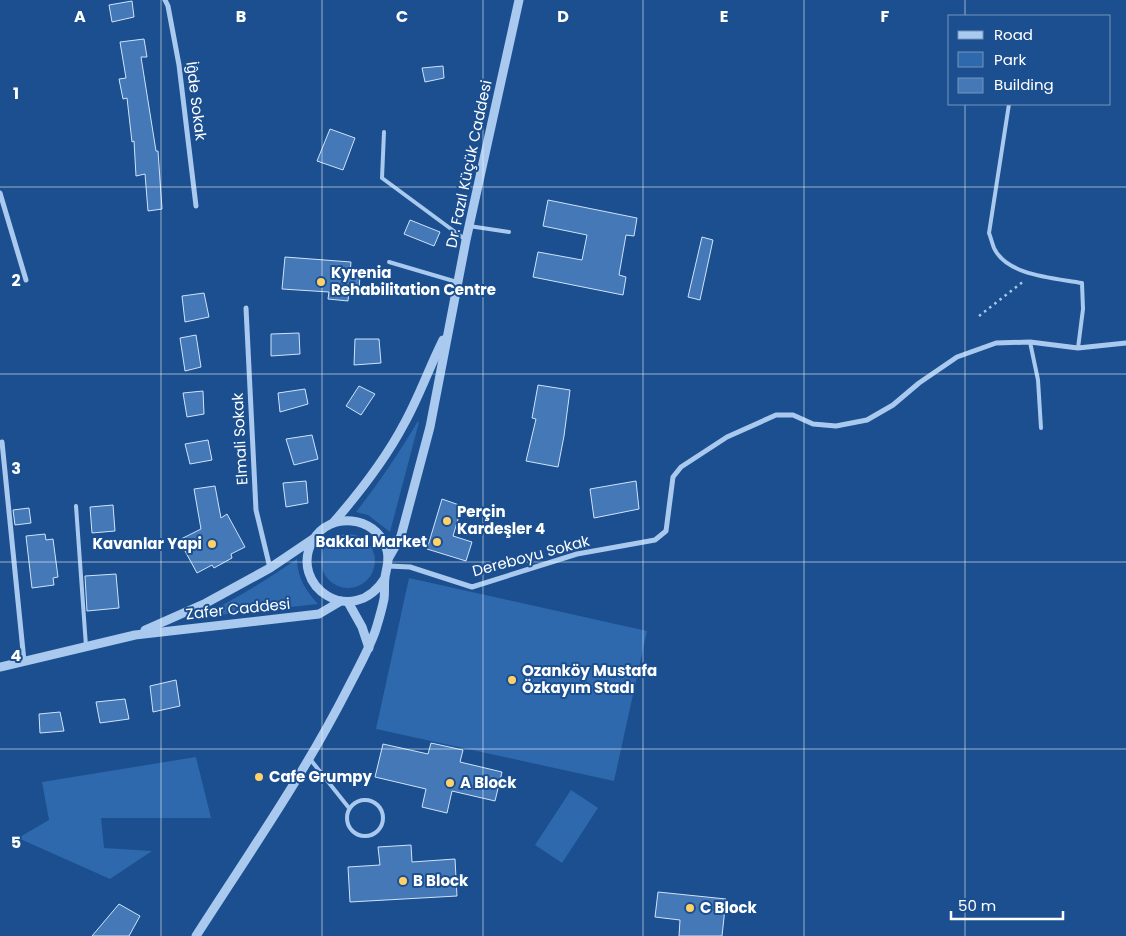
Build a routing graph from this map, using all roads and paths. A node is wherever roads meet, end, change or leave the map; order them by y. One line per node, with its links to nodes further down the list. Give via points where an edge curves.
1 (165, 0): 6 (street, İĝde Sokak, via 179,65)
2 (519, 0): 7 (street, Dr. Fazıl Küçük Caddesi)
3 (1008, 105): 11 (lane, via 989,233 994,249 1002,259 1018,270)
4 (384, 132): 9 (lane, via 382,178)
5 (0, 193): 12 (street)
6 (196, 206)
7 (469, 226): 8 (lane); 9 (street, Dr. Fazıl Küçük Caddesi)
8 (509, 232)
9 (466, 240): 13 (street, Dr. Fazıl Küçük Caddesi)
10 (389, 262): 13 (lane)
11 (1033, 274): 15 (path); 19 (lane, via 1082,283 1083,309)
12 (26, 280)
13 (457, 282): 16 (street, Dr. Fazıl Küçük Caddesi)
14 (246, 308): 26 (street, Elmali Sokak, via 256,510)
15 (979, 316)
16 (446, 334): 23 (street, Dr. Fazıl Küçük Caddesi, via 388,452); 25 (street, Dr. Fazıl Küçük Caddesi, via 430,427 401,536)
17 (1030, 342): 19 (street, Dereboyu Sokak); 20 (lane, via 1038,380); 25 (street, Dereboyu Sokak, via 996,343 957,357 893,405 867,420 836,426 813,424 793,415 776,415 727,438 681,466 673,477 666,531 655,540 577,554 472,587)
18 (1126, 343): 19 (street, Dereboyu Sokak)
19 (1078, 348)
20 (1041, 428)
21 (2, 442): 32 (street)
22 (76, 506): 30 (lane)
23 (333, 523): 24 (street); 25 (street, via 345,520 370,527 386,547)
24 (314, 539): 26 (street, Zafer Caddesi); 28 (street, via 308,551 307,565 311,578 328,597)
25 (388, 562): 27 (street)
26 (270, 568): 29 (street, Zafer Caddesi, via 206,603)
27 (385, 578): 28 (street, via 370,595); 31 (street, via 384,600)
28 (344, 602): 29 (street, Zafer Caddesi, via 319,614); 31 (street, via 362,627)
29 (135, 634): 30 (street, Zafer Caddesi)
30 (87, 647): 32 (street, Zafer Caddesi)
31 (369, 648): 34 (street)
32 (24, 661): 33 (street, Zafer Caddesi)
33 (0, 666)
34 (309, 758): 35 (lane); 36 (street)
35 (349, 808): 35 (lane, via 357,801 368,800 377,804 382,813 382,823 377,832 357,835 349,828)
36 (196, 936)

